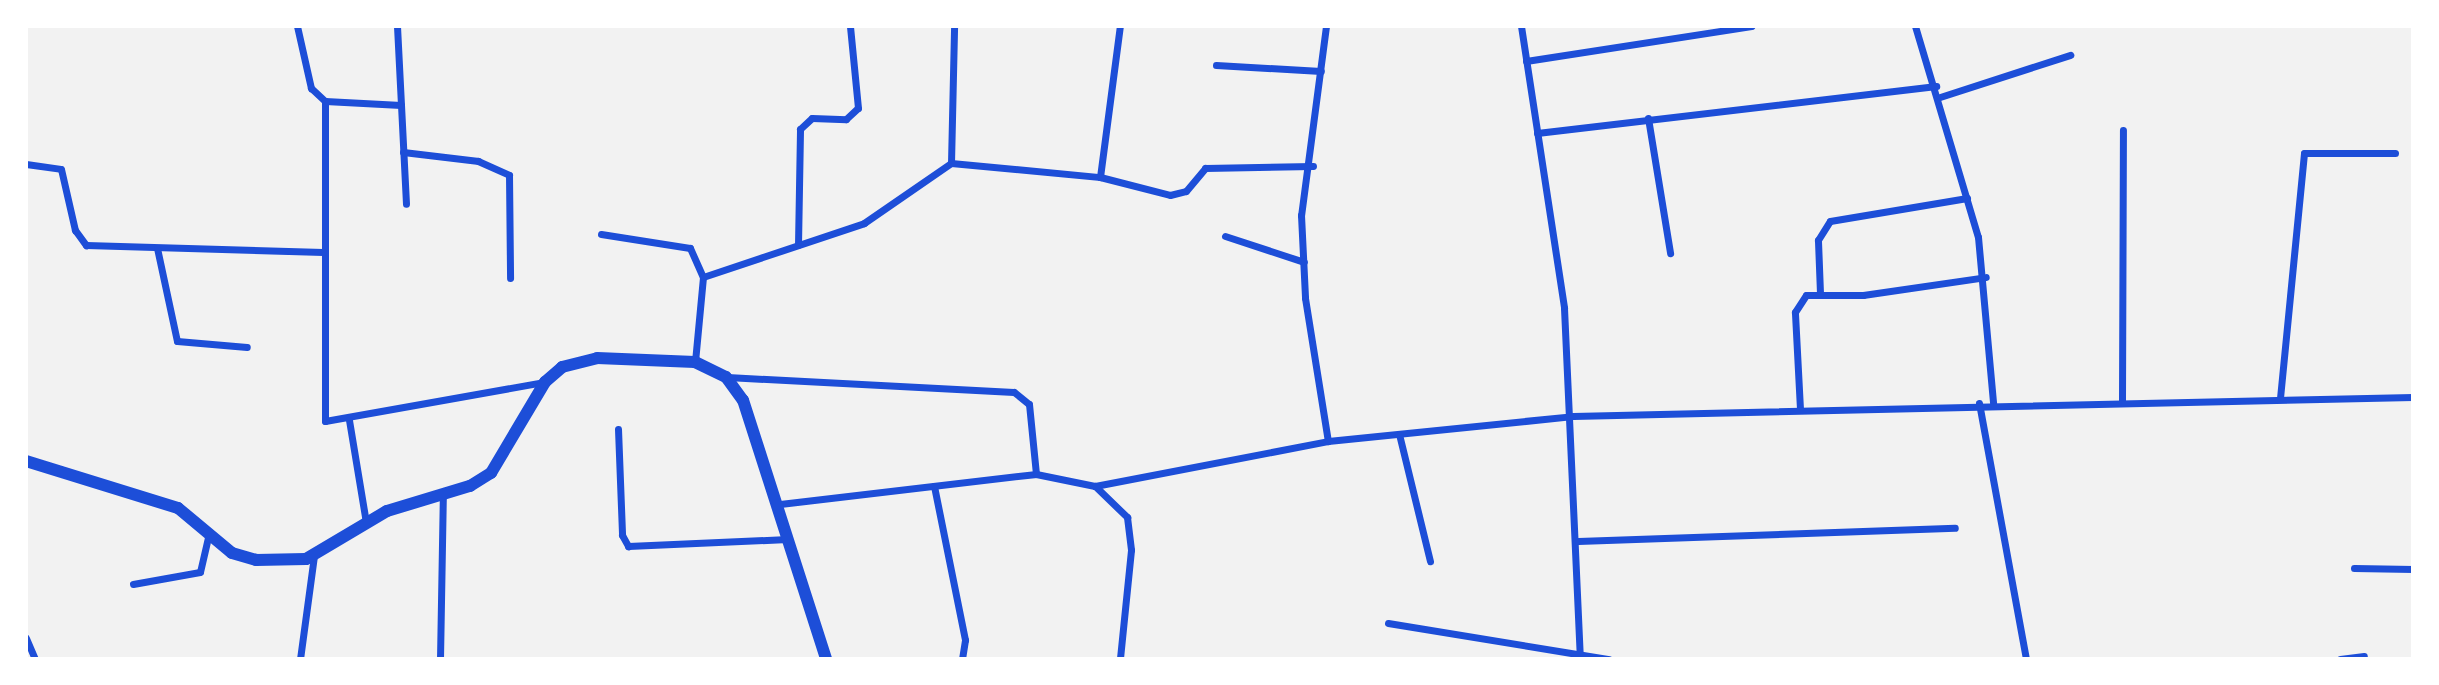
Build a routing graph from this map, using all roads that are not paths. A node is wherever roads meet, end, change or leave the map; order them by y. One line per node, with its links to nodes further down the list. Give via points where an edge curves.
1 (297, 26): 17 (street, via 311,88)
2 (397, 26): 18 (street)
3 (850, 26): 32 (street, via 858,108 846,119 812,118 800,130)
4 (954, 26): 24 (street)
5 (1120, 26): 27 (street)
6 (1326, 26): 14 (street)
7 (1521, 26): 12 (street)
8 (1751, 26): 10 (street)
9 (1915, 26): 15 (street)
10 (1733, 28): 12 (street)
11 (2070, 55): 16 (street)
12 (1526, 61): 21 (street)
13 (1216, 65): 14 (street)
14 (1321, 71): 26 (street)
15 (1936, 86): 16 (street); 19 (street)
16 (1940, 97): 28 (street)
17 (325, 101): 18 (street); 34 (street)
18 (401, 104): 22 (street)
19 (1648, 118): 21 (street); 35 (street)
20 (2123, 130): 47 (street)
21 (1537, 133): 51 (street)
22 (403, 152): 29 (street); 39 (street, via 478,161 509,175)
23 (2395, 153): 46 (street, via 2304,153)
24 (951, 163): 27 (street); 32 (street, via 864,223)
25 (26, 164): 33 (street, via 61,169 75,230 86,245)
26 (1313, 166): 27 (street, via 1205,168 1179,195); 36 (street, via 1301,215)
27 (1100, 177)
28 (1967, 198): 38 (street); 40 (street, via 1830,221 1818,240)
29 (406, 204)
30 (601, 234): 37 (street, via 618,241 679,243 690,248)
31 (1225, 236): 36 (street)
32 (798, 245): 37 (street)
33 (157, 248): 34 (street); 41 (street, via 177,341)
34 (323, 252): 52 (street, via 322,417 330,423)
35 (1670, 253)
36 (1304, 262): 55 (street)
37 (703, 277): 42 (street)
38 (1986, 277): 40 (street, via 1863,295); 49 (street)
39 (510, 278)
40 (1820, 293): 50 (street, via 1806,295 1795,312)
41 (247, 347)
42 (695, 362): 43 (street); 44 (street, via 597,358 562,367)
43 (726, 377): 57 (street, via 1014,392 1029,404); 61 (street, via 754,426)
44 (545, 382): 52 (street); 60 (street, via 491,473)
45 (2413, 397): 46 (street)
46 (2280, 398): 47 (street)
47 (2122, 400): 49 (street)
48 (1979, 403): 49 (street); 50 (street); 83 (street)
49 (1993, 403)
50 (1800, 409): 51 (street)
51 (1573, 416): 54 (street); 66 (street)
52 (349, 420): 62 (street)
53 (618, 429): 65 (street, via 622,535 628,546)
54 (1399, 434): 55 (street); 68 (street)
55 (1328, 441): 59 (street)
56 (26, 461): 64 (street, via 137,491)
57 (1036, 474): 58 (street); 59 (street)
58 (934, 486): 61 (street); 80 (street, via 965,640)
59 (1095, 486): 81 (street, via 1127,517 1131,550)
60 (443, 494): 62 (street); 78 (street)
61 (779, 504): 65 (street)
62 (366, 523): 67 (street)
63 (1955, 528): 66 (street)
64 (209, 530): 67 (street, via 233,553 256,560); 71 (street, via 207,563 200,572)
65 (790, 539): 79 (street)
66 (1578, 541): 75 (street)
67 (314, 556): 77 (street)
68 (1430, 561)
69 (2354, 569): 70 (street)
70 (2413, 569)
71 (133, 584)
72 (1388, 623): 75 (street)
73 (26, 638): 76 (street)
74 (2364, 656): 84 (street)
75 (1580, 658): 82 (street)
76 (35, 659)
77 (300, 659)
78 (440, 659)
79 (826, 659)
80 (962, 659)
81 (1120, 659)
82 (1609, 659)
83 (2026, 659)
84 (2340, 659)

